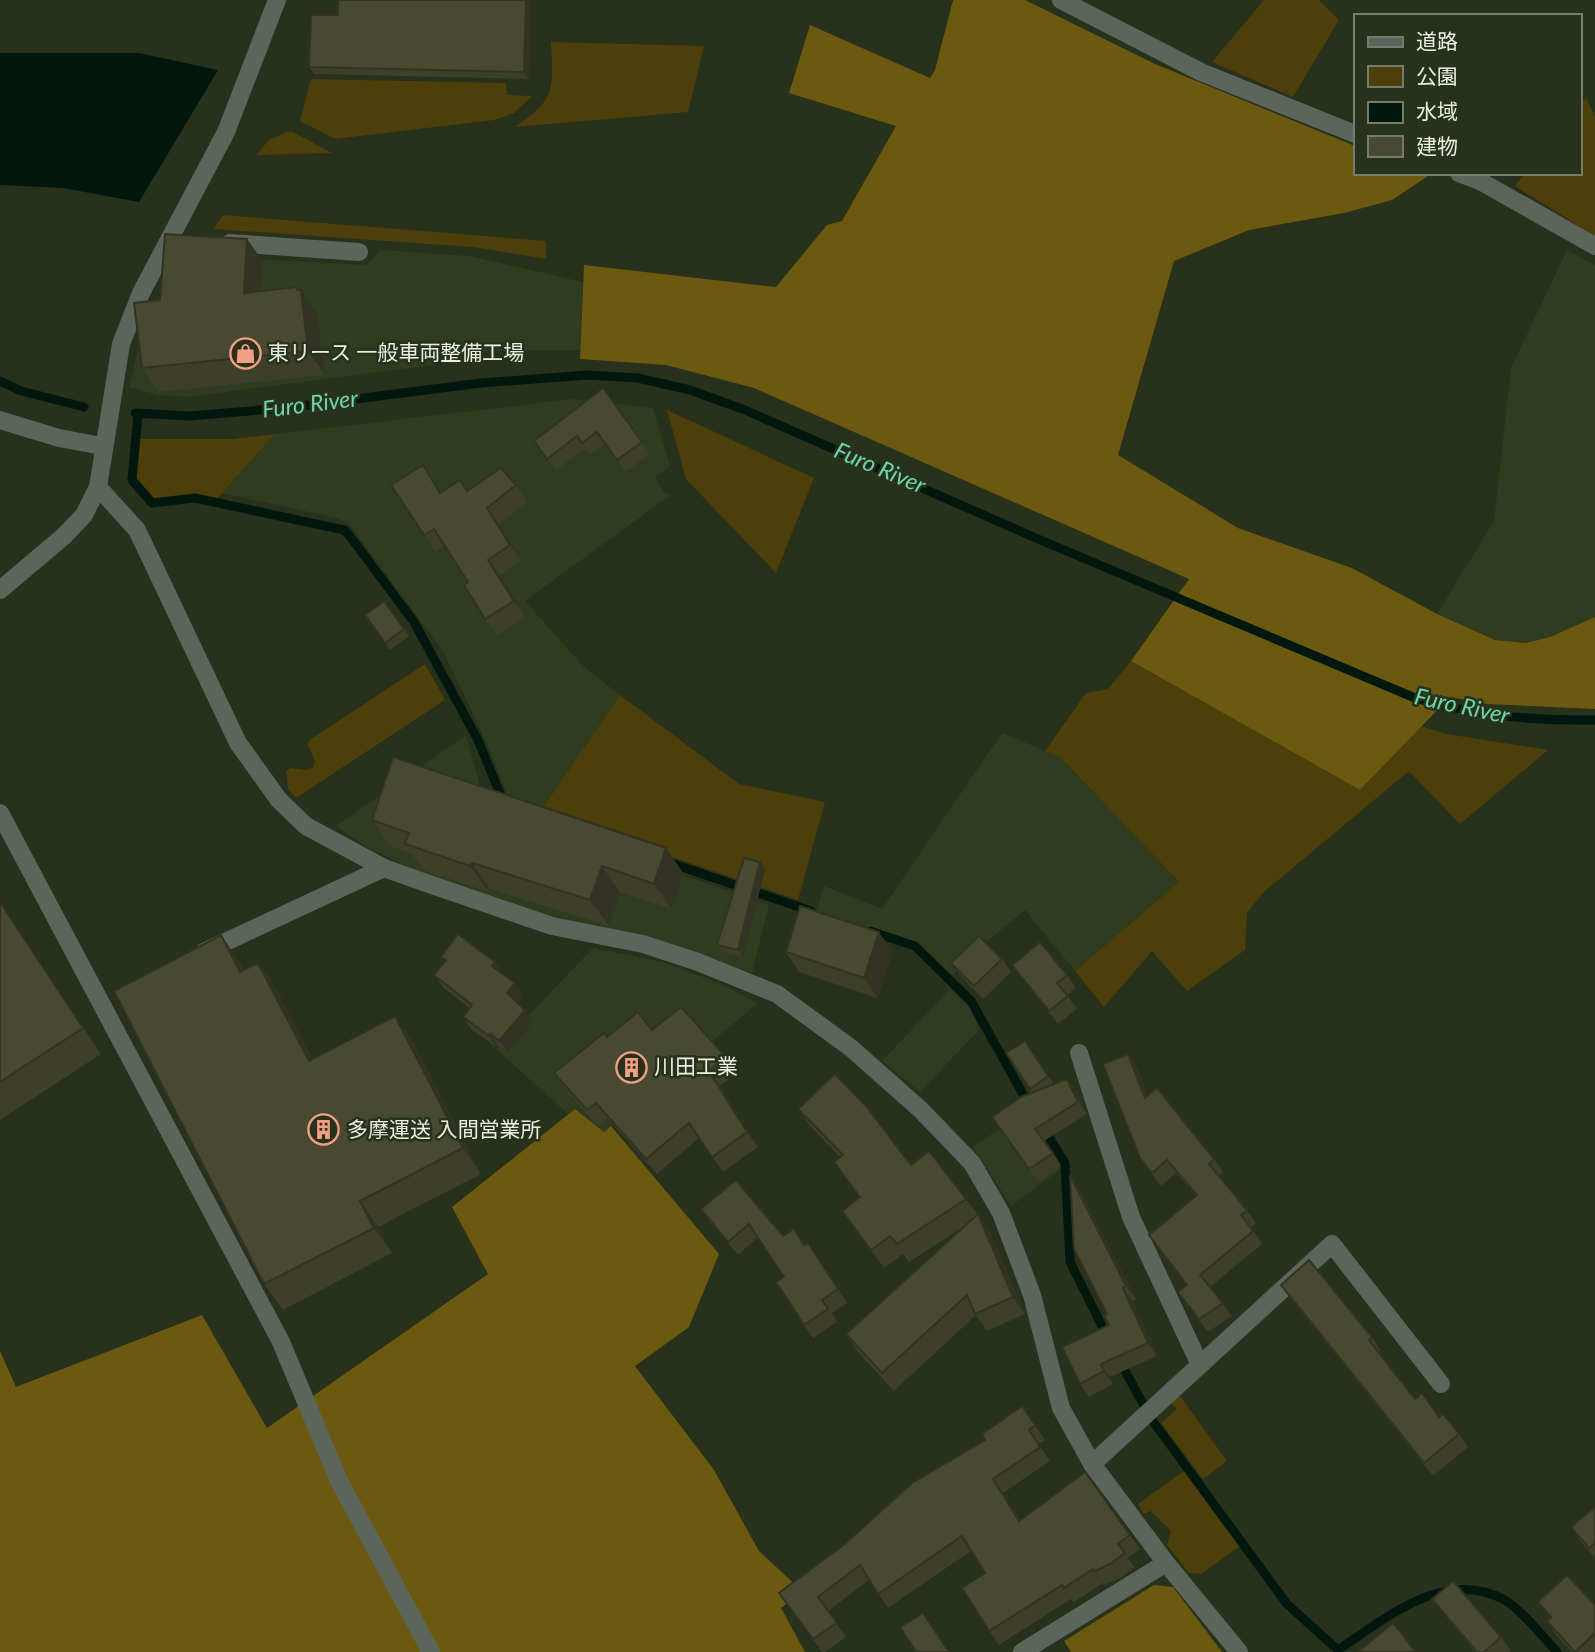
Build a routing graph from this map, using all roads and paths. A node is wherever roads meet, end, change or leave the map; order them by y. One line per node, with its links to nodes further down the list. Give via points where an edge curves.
1 (277, 0): 5 (street, via 226,132)
2 (1061, 0): 3 (street, via 1201,72)
3 (1354, 134)
4 (1464, 175): 6 (street)
5 (170, 238): 7 (street); 9 (street, via 121,344)
6 (1595, 246)
7 (359, 252)
8 (0, 420): 9 (street)
9 (102, 446): 10 (street)
10 (98, 487): 11 (street, via 84,515); 13 (street, via 137,530 238,743 279,800 306,826)
11 (0, 590)
12 (0, 813): 20 (street, via 106,998 281,1342 339,1481)
13 (384, 868): 14 (street); 18 (street, via 552,926 643,944 698,962 777,994 850,1048 921,1110 972,1163 995,1203 1032,1295 1061,1408)
14 (186, 961)
15 (1079, 1053): 16 (street, via 1131,1217)
16 (1199, 1365): 17 (street, via 1332,1244); 18 (street)
17 (1441, 1384)
18 (1092, 1464): 19 (street)
19 (1166, 1563): 21 (street); 22 (street)
20 (430, 1652)
21 (1022, 1652)
22 (1240, 1652)

